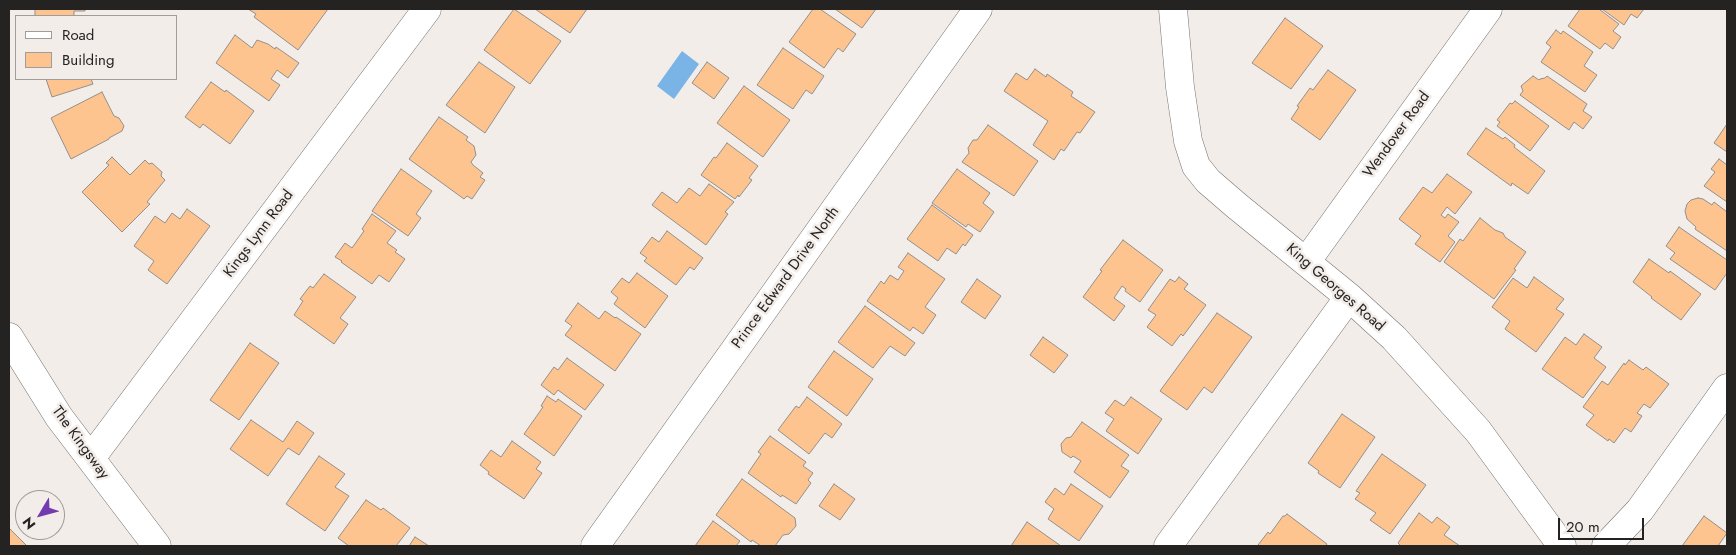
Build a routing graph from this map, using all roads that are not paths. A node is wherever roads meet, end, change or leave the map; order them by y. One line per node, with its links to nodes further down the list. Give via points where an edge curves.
1 (427, 9): 9 (street, Kings Lynn Road)
2 (978, 9): 11 (street, Prince Edward Drive North)
3 (1173, 9): 5 (street, King Georges Road, via 1180,87 1188,140 1196,166 1208,181)
4 (1488, 9): 5 (street, Wendover Road)
5 (1306, 262): 6 (street, King Georges Road)
6 (1349, 297): 12 (street); 13 (street, King Georges Road, via 1394,338 1478,431)
7 (9, 337): 9 (street, The Kingsway, via 59,417)
8 (1727, 388): 14 (street, via 1640,510)
9 (91, 458): 10 (street, The Kingsway)
10 (157, 546)
11 (594, 546)
12 (1168, 546)
13 (1562, 546)
14 (1606, 546)

